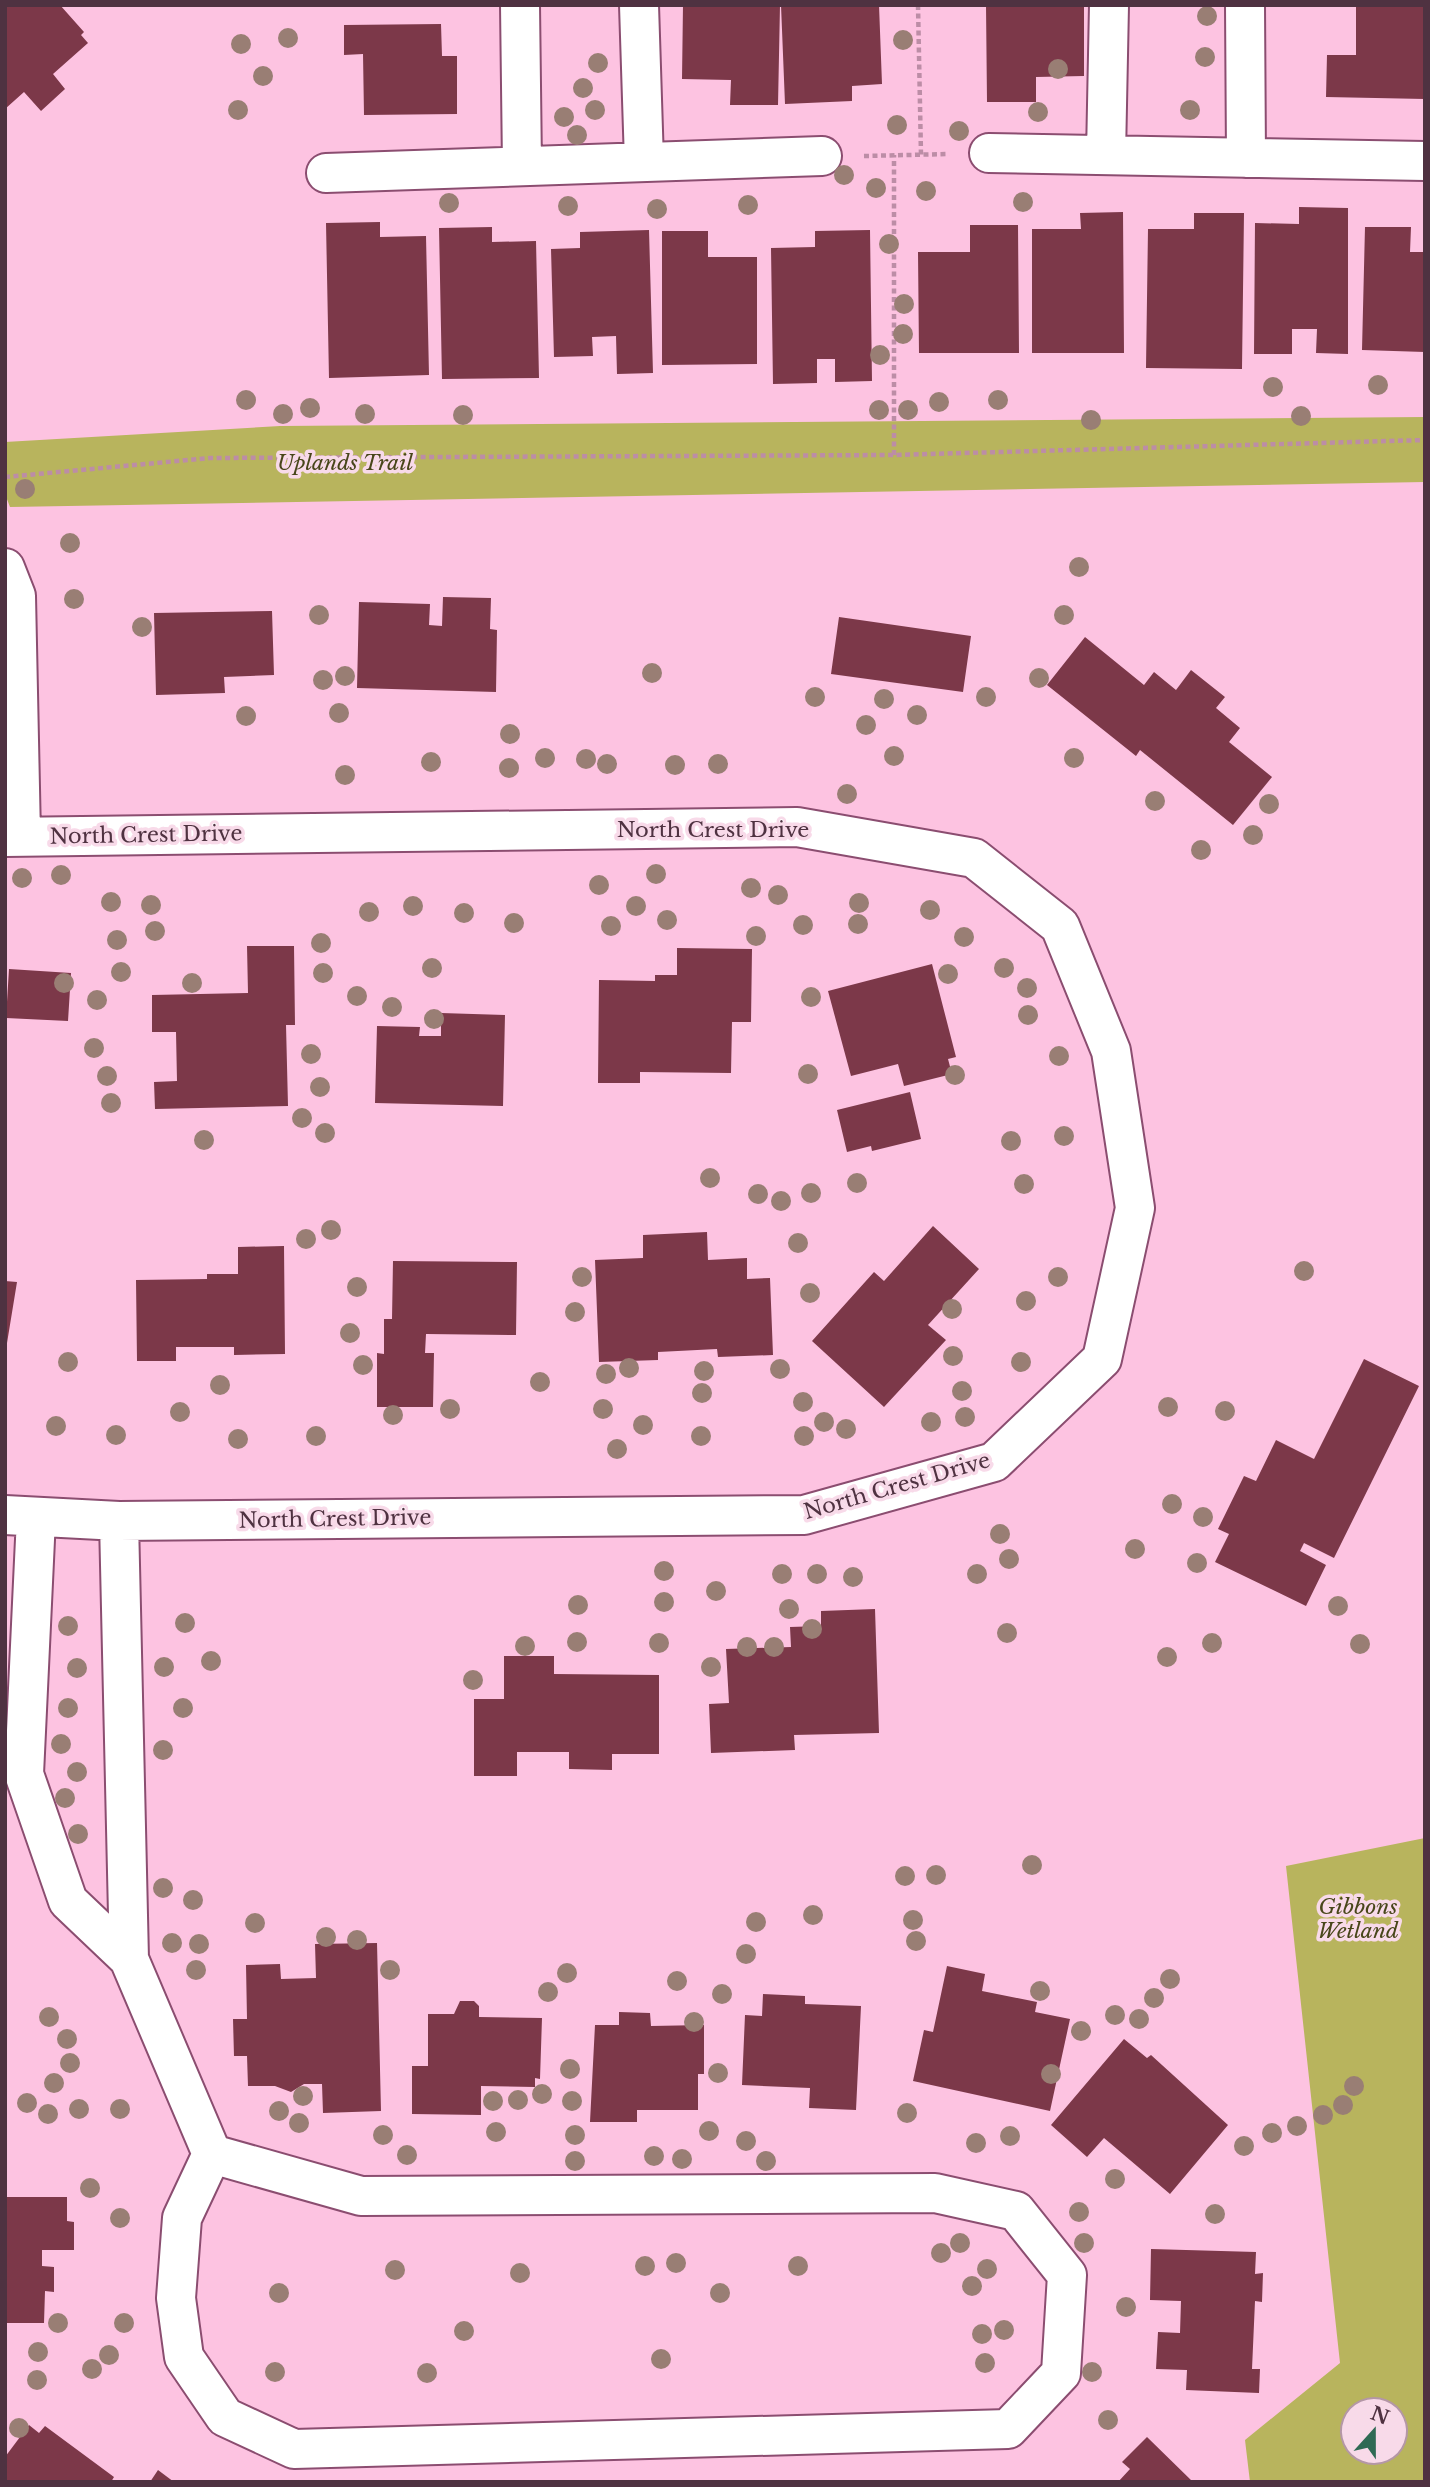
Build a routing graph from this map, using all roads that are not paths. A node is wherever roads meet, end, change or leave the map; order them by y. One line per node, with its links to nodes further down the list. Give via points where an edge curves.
1 (520, 5): 11 (street)
2 (639, 5): 10 (street)
3 (1109, 5): 6 (street)
4 (1245, 5): 8 (street)
5 (989, 153): 6 (street)
6 (1106, 155): 8 (street)
7 (822, 156): 10 (street)
8 (1246, 158): 9 (street)
9 (1425, 161)
10 (644, 162): 11 (street)
11 (522, 166): 12 (street)
12 (326, 173)
13 (5, 568): 14 (street, via 16,596)
14 (13, 837): 16 (street, North Crest Drive, via 797,827 974,858 1060,926 1111,1051 1135,1208 1102,1359 994,1462 804,1515)
15 (21, 1517): 16 (street, North Crest Drive); 17 (street, via 24,1774 68,1901)
16 (119, 1521): 17 (street)
17 (129, 1959): 18 (street)
18 (212, 2154): 18 (street, via 361,2196 935,2193 1016,2211 1067,2275 1061,2373 1008,2429 294,2449 225,2417 184,2357 176,2298 182,2218)

